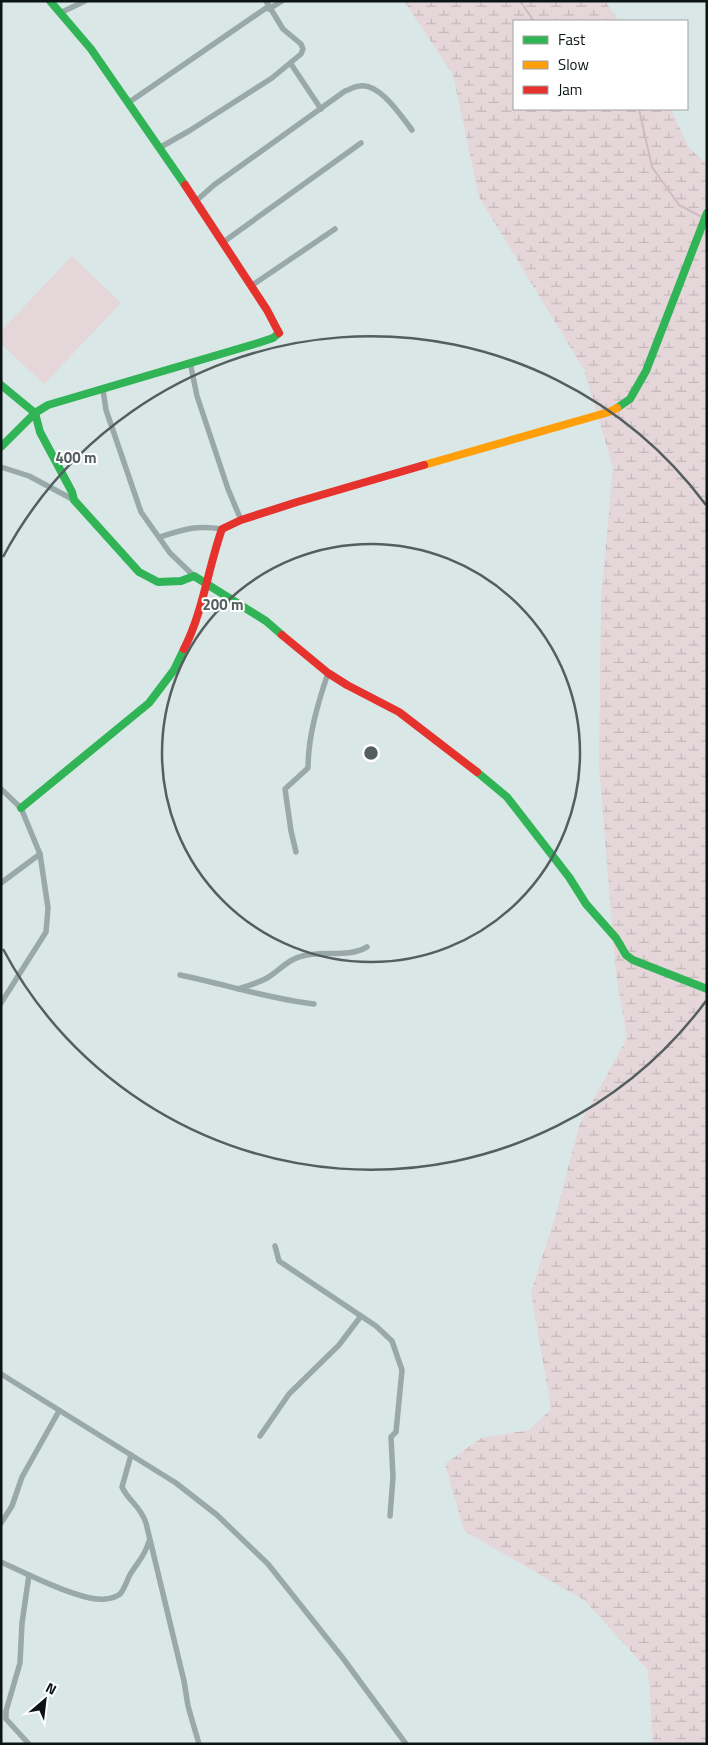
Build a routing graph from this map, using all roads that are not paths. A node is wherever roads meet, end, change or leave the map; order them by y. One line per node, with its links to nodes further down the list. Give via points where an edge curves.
1 (50, 1): 5 (street)
2 (85, 1): 5 (street)
3 (282, 1): 4 (street)
4 (268, 6): 6 (street, via 283,29 303,48); 7 (street)
5 (60, 13): 7 (street, via 92,49)
6 (291, 64): 8 (street); 11 (street)
7 (128, 103): 11 (street)
8 (321, 109): 9 (street, via 345,91 361,85 373,88 393,105); 12 (street)
9 (412, 130)
10 (362, 143): 15 (street)
11 (159, 148): 12 (street)
12 (196, 201): 15 (street)
13 (707, 213): 24 (street, via 646,371 630,399 619,408)
14 (335, 228): 16 (street)
15 (222, 242): 16 (street)
16 (251, 286): 17 (street, via 279,333 258,344)
17 (190, 362): 19 (street); 24 (street, via 197,396)
18 (1, 385): 20 (street)
19 (104, 390): 20 (street, via 48,406); 26 (street, via 106,410 141,512)
20 (36, 413): 21 (street); 23 (street, via 40,432)
21 (1, 447)
22 (1, 467): 23 (street, via 29,476)
23 (74, 500): 27 (street, via 139,572 158,582 181,581)
24 (241, 520): 25 (street)
25 (222, 529): 26 (street, via 203,526); 28 (street)
26 (160, 537): 27 (street, via 170,553)
27 (194, 576): 28 (street)
28 (206, 582): 29 (street, via 266,621); 31 (street, via 192,634 174,670 149,703)
29 (328, 673): 32 (street, via 313,726 308,768 284,789); 38 (street, via 399,712 507,797 626,955)
30 (1, 789): 31 (street)
31 (21, 808): 33 (street)
32 (296, 852)
33 (40, 854): 34 (street); 39 (street, via 48,908 46,932)
34 (1, 883)
35 (367, 947): 37 (street, via 346,953 300,956 267,978)
36 (180, 975): 37 (street)
37 (238, 989): 40 (street)
38 (707, 989)
39 (1, 1003)
40 (314, 1004)
41 (275, 1246): 42 (street, via 279,1261)
42 (361, 1316): 45 (street, via 339,1346 289,1394); 47 (street, via 392,1341 402,1370 396,1432 391,1437 393,1477)
43 (1, 1374): 44 (street)
44 (58, 1411): 46 (street); 48 (street)
45 (260, 1436)
46 (131, 1456): 49 (street, via 122,1487 128,1498 140,1508); 54 (street, via 176,1482 217,1515 268,1564)
47 (390, 1516)
48 (1, 1523)
49 (150, 1540): 51 (street, via 120,1593 113,1597 90,1598); 53 (street)
50 (1, 1562): 51 (street)
51 (29, 1575): 52 (street, via 20,1663 6,1719)
52 (29, 1744)
53 (199, 1744)
54 (406, 1744)

